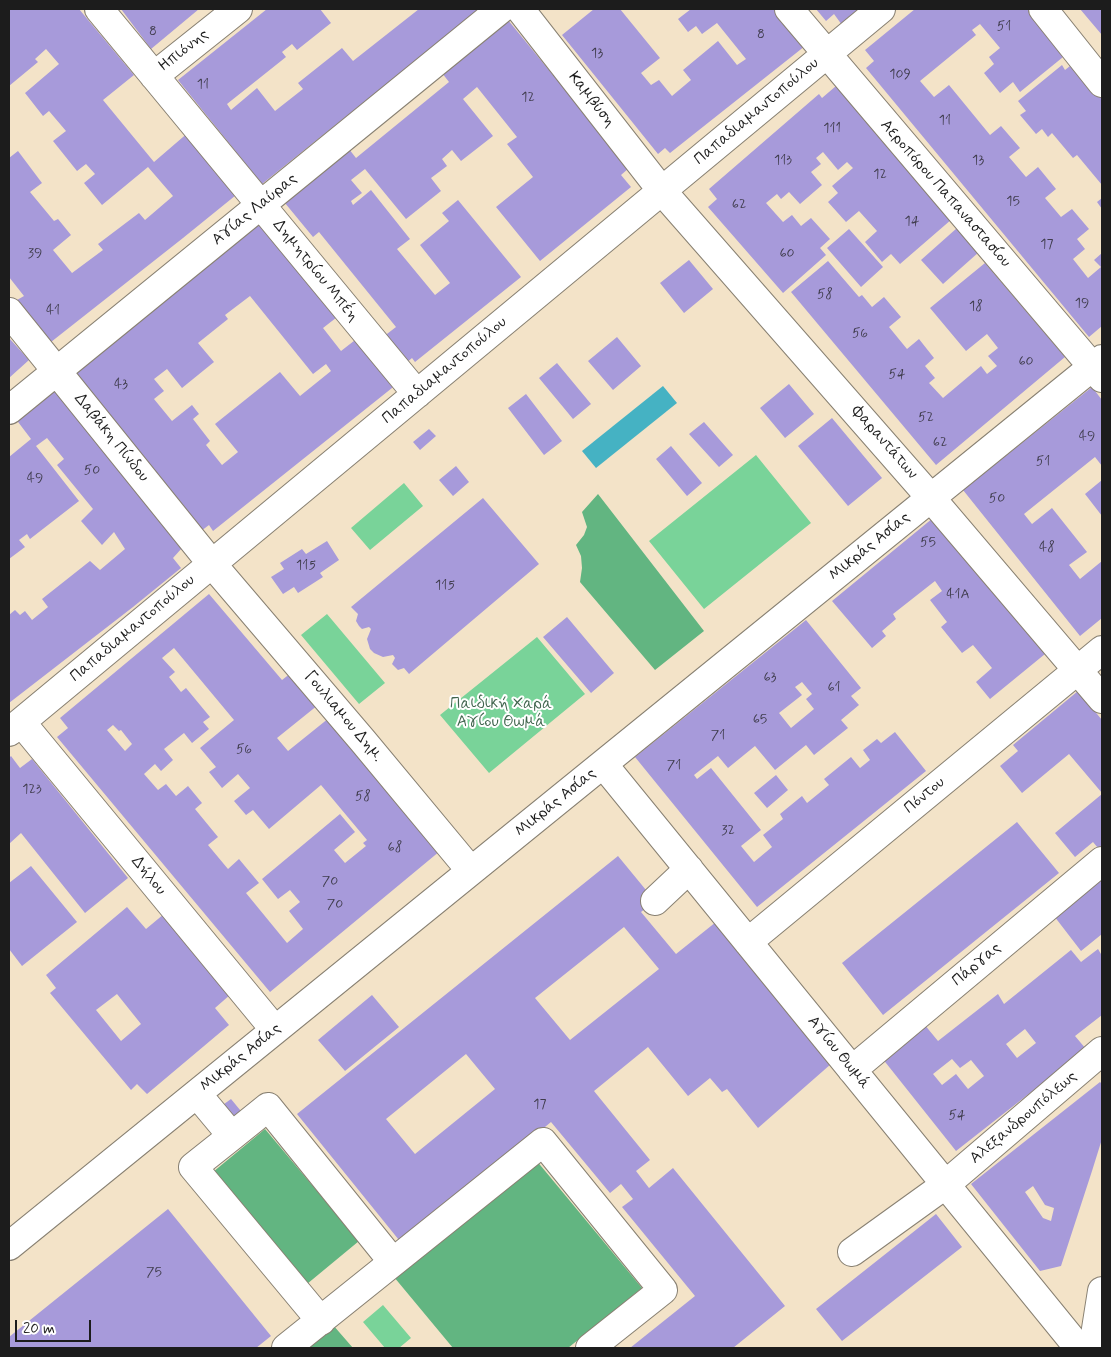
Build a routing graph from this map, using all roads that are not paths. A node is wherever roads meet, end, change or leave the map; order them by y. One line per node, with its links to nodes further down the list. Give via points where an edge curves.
1 (99, 9): 10 (street, Δημητρίου Μπέη)
2 (238, 9): 10 (street, Ηπιόνης)
3 (501, 9): 12 (street, Αγίας Λαύρας)
4 (520, 9): 11 (street, Καμβύση)
5 (789, 9): 8 (street, Αεροπόρου Παπαναστασίου)
6 (881, 9): 8 (street, Παπαδιαμαντοπούλου)
7 (1043, 9): 9 (street)
8 (826, 54): 11 (street, Παπαδιαμαντοπούλου); 14 (street, Αεροπόρου Παπαναστασίου)
9 (1100, 74)
10 (154, 76): 12 (street, Δημητρίου Μπέη)
11 (662, 191): 16 (street, Παπαδιαμαντοπούλου); 18 (street, Φαραντάτων)
12 (261, 205): 15 (street, Αγίας Λαύρας); 16 (street, Δημητρίου Μπέη)
13 (9, 312): 15 (street, Δαβάκη Πίνδου)
14 (1099, 368): 18 (street, Μικράς Ασίας)
15 (57, 370): 17 (street, Αγίας Λαύρας); 19 (street, Δαβάκη Πίνδου)
16 (417, 394): 19 (street, Παπαδιαμαντοπούλου)
17 (9, 410)
18 (931, 498): 21 (street, Φαραντάτων); 24 (street, Μικράς Ασίας)
19 (212, 564): 23 (street, Παπαδιαμαντοπούλου); 27 (street, Γουλιαμου Δημ.)
20 (1102, 650): 21 (street, Πόντου)
21 (1078, 670): 22 (street, Φαραντάτων); 29 (street, Πόντου)
22 (1102, 700)
23 (15, 727): 30 (street, Δήλου)
24 (604, 764): 26 (street, Αγίου Θωμά); 27 (street, Μικράς Ασίας)
25 (1102, 861): 32 (street, Πάργας)
26 (689, 869): 28 (street); 29 (street, Αγίου Θωμά)
27 (471, 871): 30 (street, Μικράς Ασίας)
28 (655, 901)
29 (748, 942): 32 (street, Αγίου Θωμά)
30 (275, 1030): 33 (street, Μικράς Ασίας)
31 (1102, 1052): 35 (street, Αλεξανδρουπόλεως)
32 (852, 1070): 35 (street, Αγίου Θωμά)
33 (196, 1094): 34 (street); 36 (street, Μικράς Ασίας)
34 (232, 1136): 38 (street, via 268,1108); 40 (street, via 193,1167)
35 (945, 1185): 37 (street, Αλεξανδρουπόλεως); 41 (street, Αγίου Θωμά)
36 (9, 1246)
37 (852, 1252)
38 (394, 1262): 40 (street); 43 (street, via 543,1142 663,1290)
39 (1102, 1291): 41 (street)
40 (320, 1321): 42 (street)
41 (1077, 1347)
42 (286, 1348)
43 (590, 1348)

